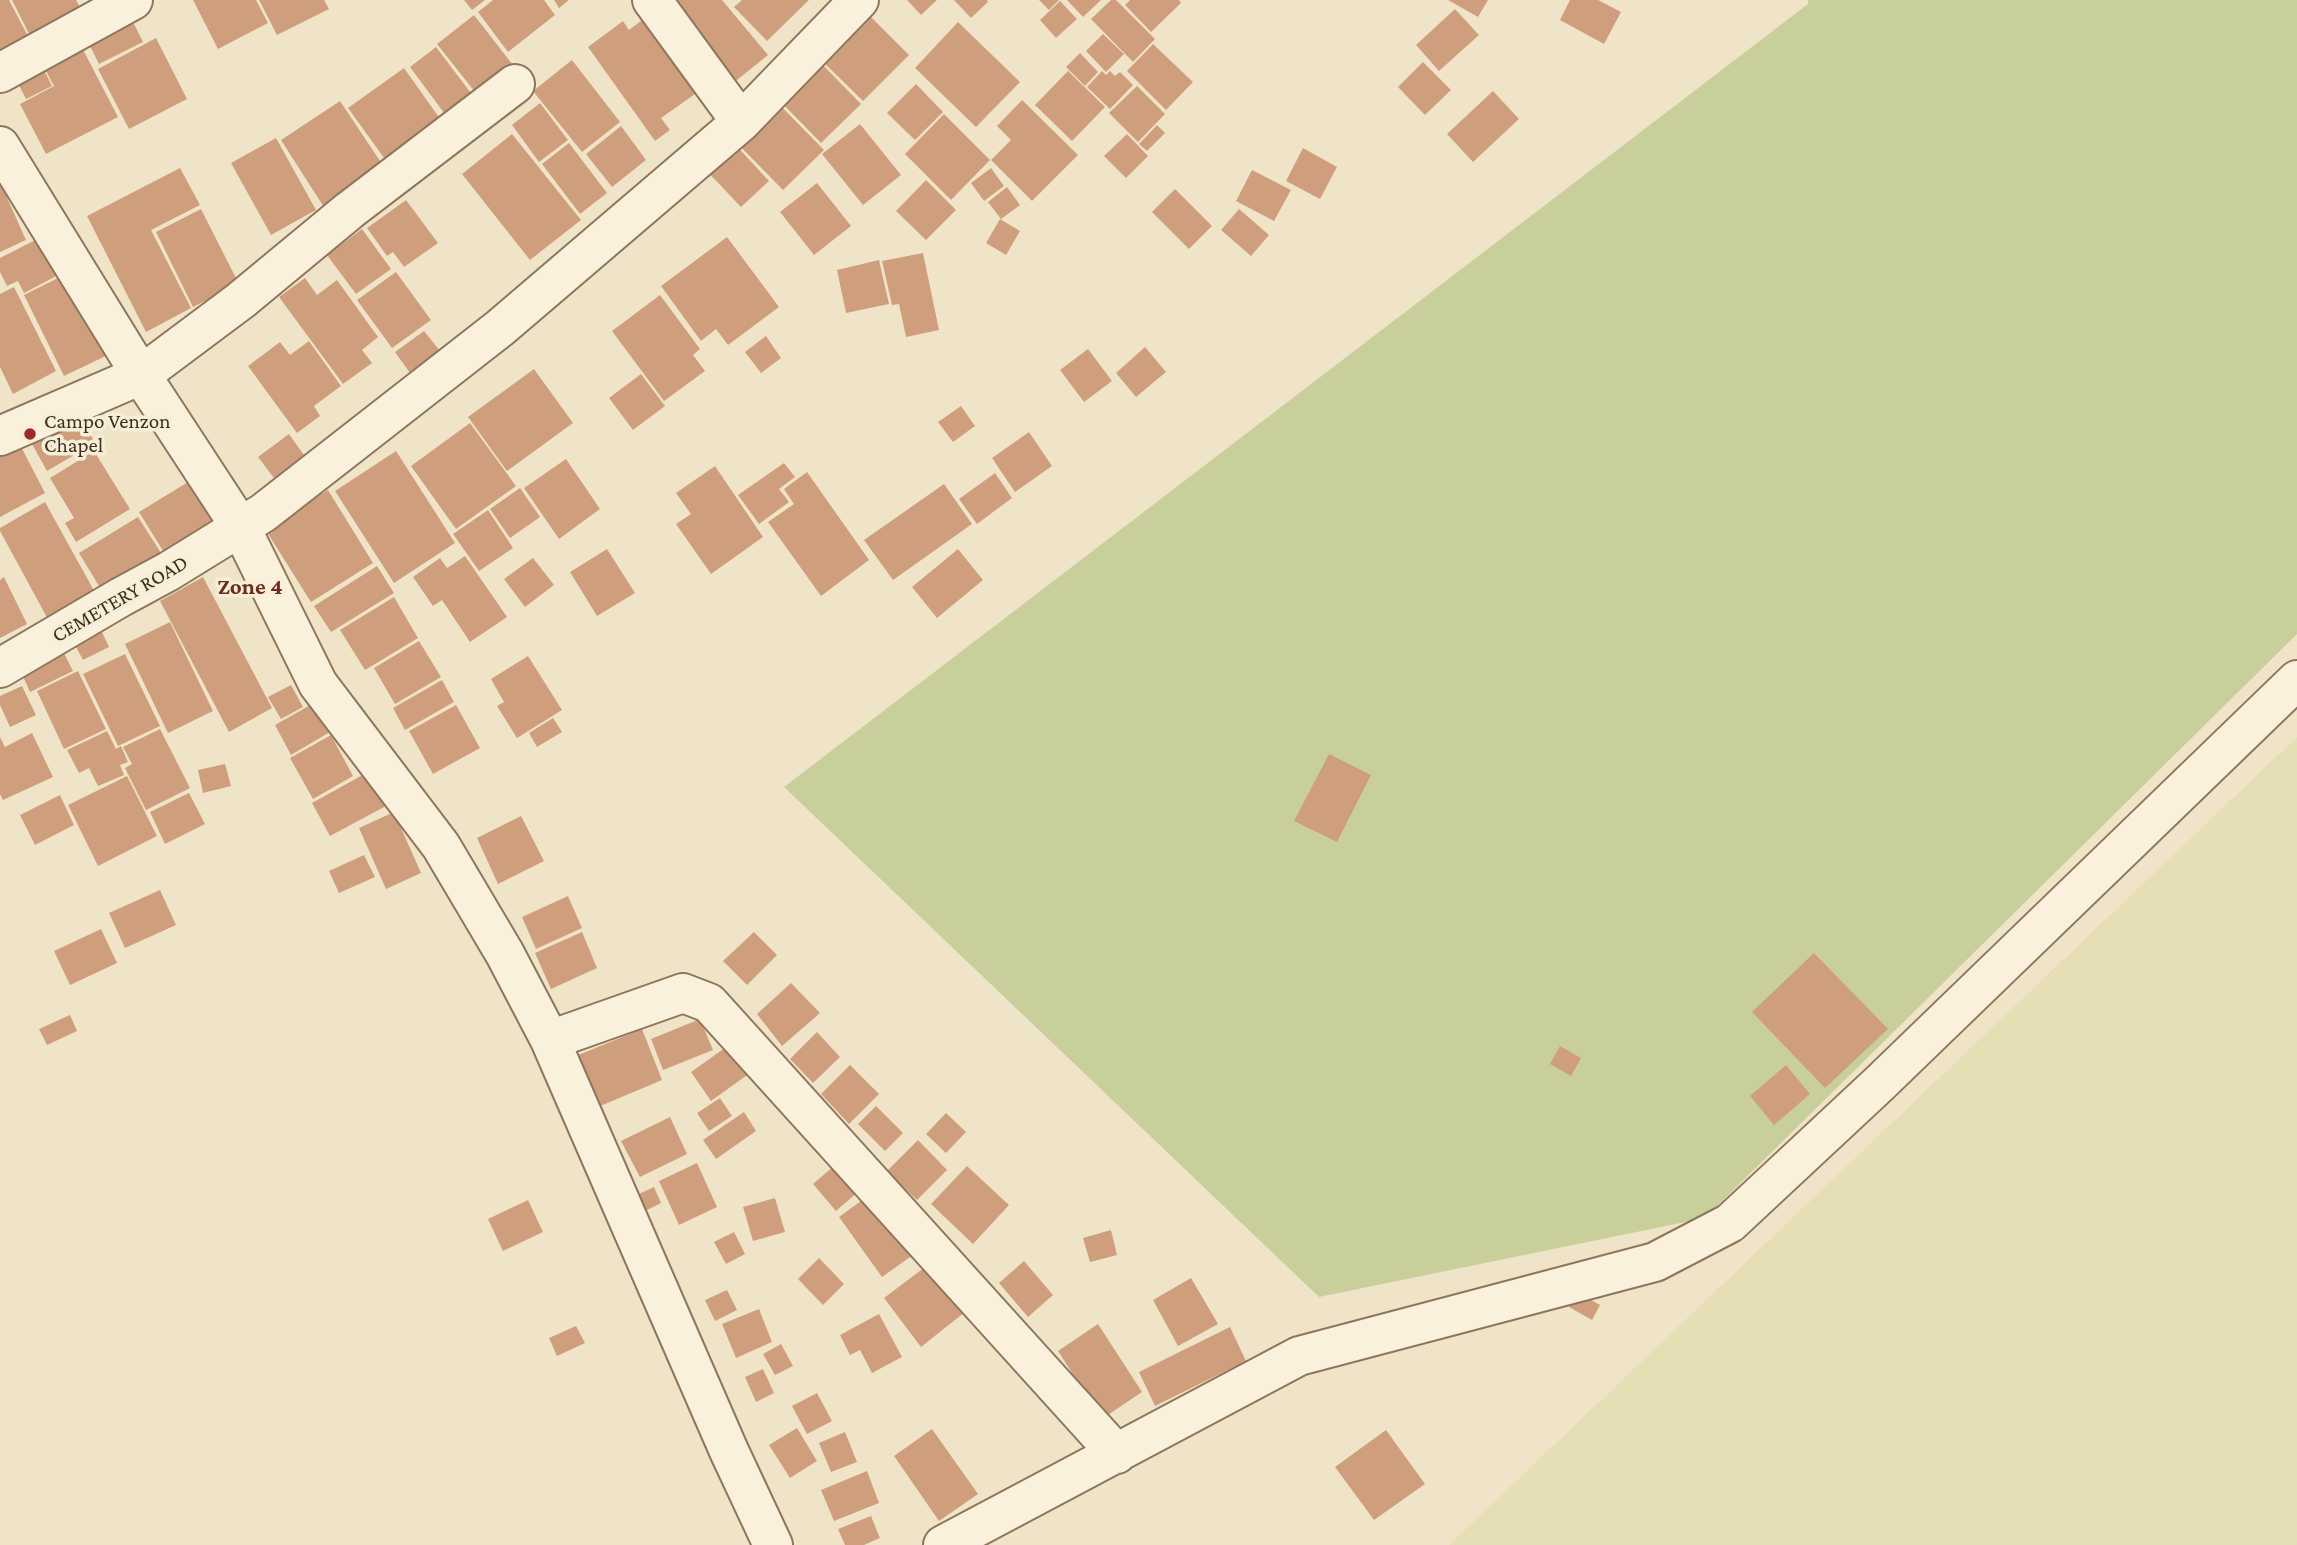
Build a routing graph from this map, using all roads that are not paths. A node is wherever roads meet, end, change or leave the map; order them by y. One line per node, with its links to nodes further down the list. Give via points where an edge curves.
1 (133, 0): 4 (street)
2 (652, 0): 6 (street)
3 (859, 0): 6 (street, CEMETERY ROAD)
4 (0, 73)
5 (515, 83): 8 (street)
6 (741, 122): 10 (street, CEMETERY ROAD, via 500,328)
7 (0, 146): 8 (street)
8 (141, 374): 9 (street); 10 (street)
9 (0, 436)
10 (240, 528): 11 (street, CEMETERY ROAD); 13 (street, via 318,684 441,846)
11 (0, 668)
12 (2297, 680): 14 (street, via 1730,1223 1655,1262 1299,1356)
13 (550, 1040): 14 (street, via 683,993 709,1003); 15 (street)
14 (1117, 1454): 16 (street)
15 (773, 1545)
16 (943, 1545)

